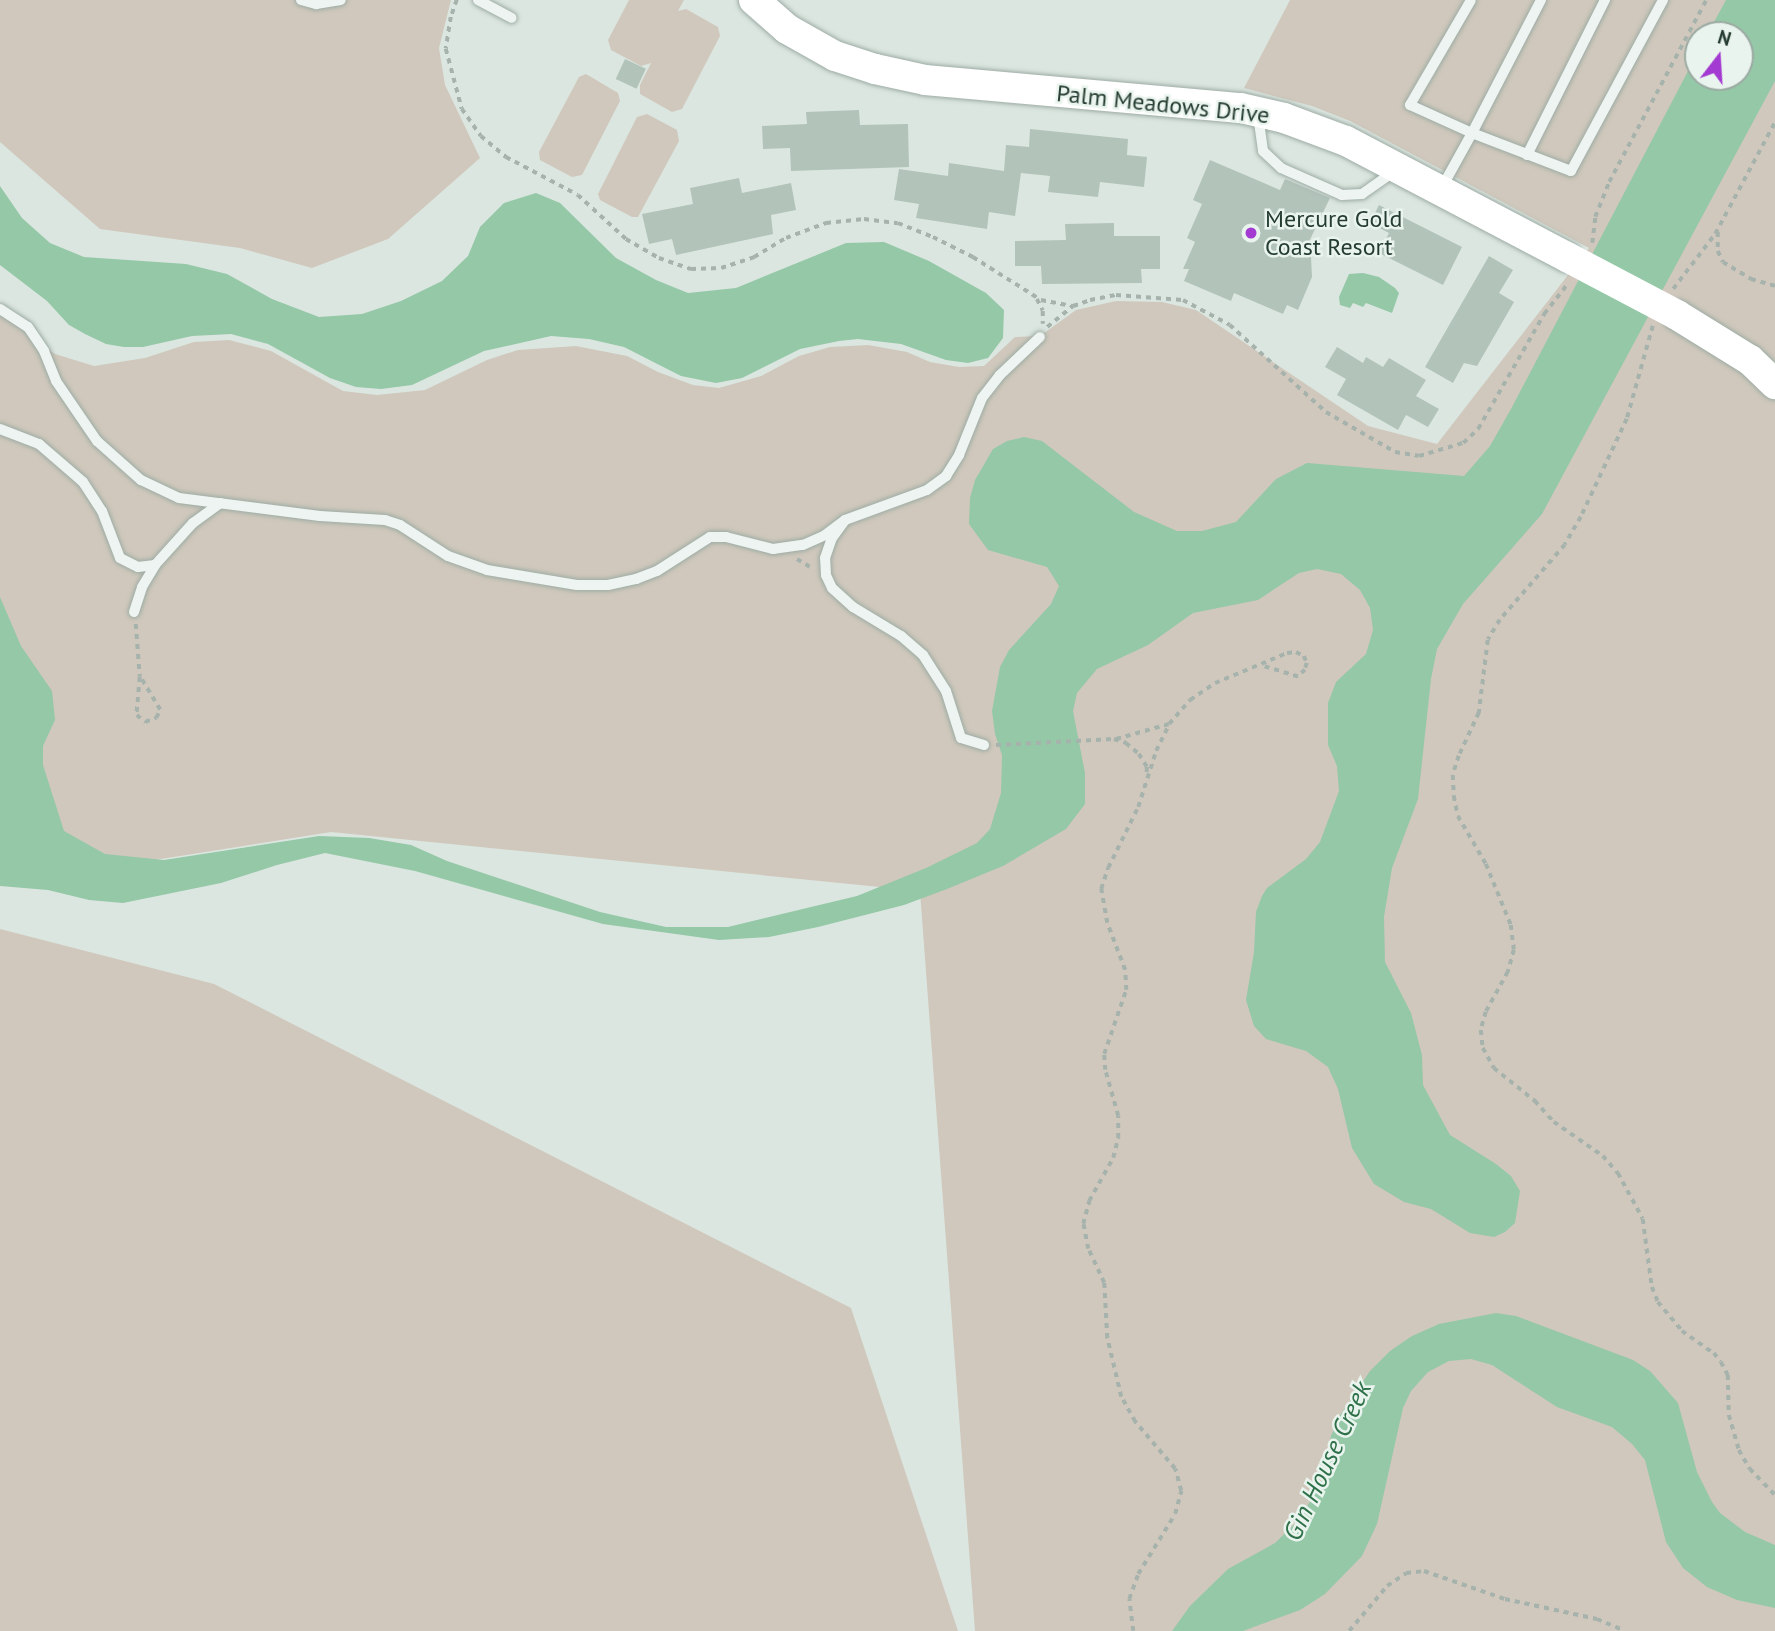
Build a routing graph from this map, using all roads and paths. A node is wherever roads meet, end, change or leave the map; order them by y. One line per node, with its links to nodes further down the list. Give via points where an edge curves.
1 (301, 0): 2 (lane, via 316,4)
2 (341, 0)
3 (457, 0): 21 (path, via 446,48 462,108 481,136 506,157 578,195 626,239 659,258 691,269 721,268 826,223 864,219 898,223 933,237)
4 (478, 0): 11 (lane)
5 (754, 0): 12 (street, Palm Meadows Drive, via 799,36 835,56 875,69 925,80)
6 (1471, 0): 14 (lane, via 1410,106)
7 (1541, 0): 14 (lane)
8 (1605, 0): 15 (lane)
9 (1663, 0): 15 (lane, via 1571,172)
10 (1706, 0): 19 (path, via 1609,182 1595,217 1592,242)
11 (512, 18)
12 (1258, 112): 16 (street, Palm Meadows Drive, via 1346,141); 16 (lane, via 1263,151 1281,168 1342,195 1362,194)
13 (1775, 122): 18 (path)
14 (1472, 133): 15 (lane); 17 (lane)
15 (1528, 155)
16 (1399, 168): 17 (street, Palm Meadows Drive)
17 (1441, 190): 19 (street, Palm Meadows Drive)
18 (1719, 226): 20 (path, via 1718,251 1723,262 1751,279); 24 (path)
19 (1575, 263): 22 (path, via 1478,429 1463,443 1419,456 1395,452 1326,412 1230,325 1183,300 1115,295); 24 (street, Palm Meadows Drive, bridge)
20 (1775, 286)
21 (1035, 296): 22 (path); 25 (path, via 1043,311)
22 (1073, 306): 25 (path)
23 (0, 309): 28 (lane, via 27,327 44,351 56,381 97,441 141,480)
24 (1666, 311): 26 (street, Palm Meadows Drive, via 1750,360); 42 (path, via 1628,419 1581,517 1565,545 1488,640 1479,713 1453,775 1454,796 1458,816 1486,864 1511,925 1514,950 1508,972 1486,1012 1483,1048 1494,1068 1618,1172 1643,1219 1658,1302 1682,1331 1721,1362 1728,1375 1729,1415 1739,1450)
25 (1040, 337): 30 (lane, via 982,398 946,476 927,490)
26 (1775, 384)
27 (0, 429): 33 (lane, via 39,444 83,482 102,511 120,558 138,567)
28 (179, 498): 29 (lane); 31 (lane, via 194,509)
29 (221, 503): 31 (lane); 32 (lane, via 385,520 448,556 487,570 577,585 608,585 657,572 710,537)
30 (845, 520): 32 (lane, via 803,545); 34 (lane, via 825,558)
31 (193, 523): 33 (lane)
32 (773, 549): 34 (path, via 811,568)
33 (155, 565): 35 (lane)
34 (832, 588): 40 (lane, via 923,655 946,691 961,738)
35 (134, 612): 37 (path)
36 (1261, 666): 36 (path, via 1297,677 1307,663 1296,652); 38 (path, via 1215,683 1190,700)
37 (140, 677): 37 (path, via 160,710 156,718 145,722 136,715)
38 (1170, 724): 39 (path); 41 (path)
39 (1114, 739): 40 (path); 41 (path, via 1139,754 1147,767)
40 (984, 746)
41 (1147, 780): 43 (path, via 1101,889 1107,923 1125,970 1126,990 1104,1054 1118,1116 1118,1138 1113,1158 1088,1201 1083,1224 1088,1249 1104,1283 1107,1338 1121,1397 1135,1422 1175,1469 1181,1491 1175,1514 1138,1574 1129,1599)
42 (1775, 1495)
43 (1133, 1631)
44 (1349, 1631): 45 (path, via 1388,1586 1406,1573 1424,1572 1505,1599 1597,1619)
45 (1625, 1631)

